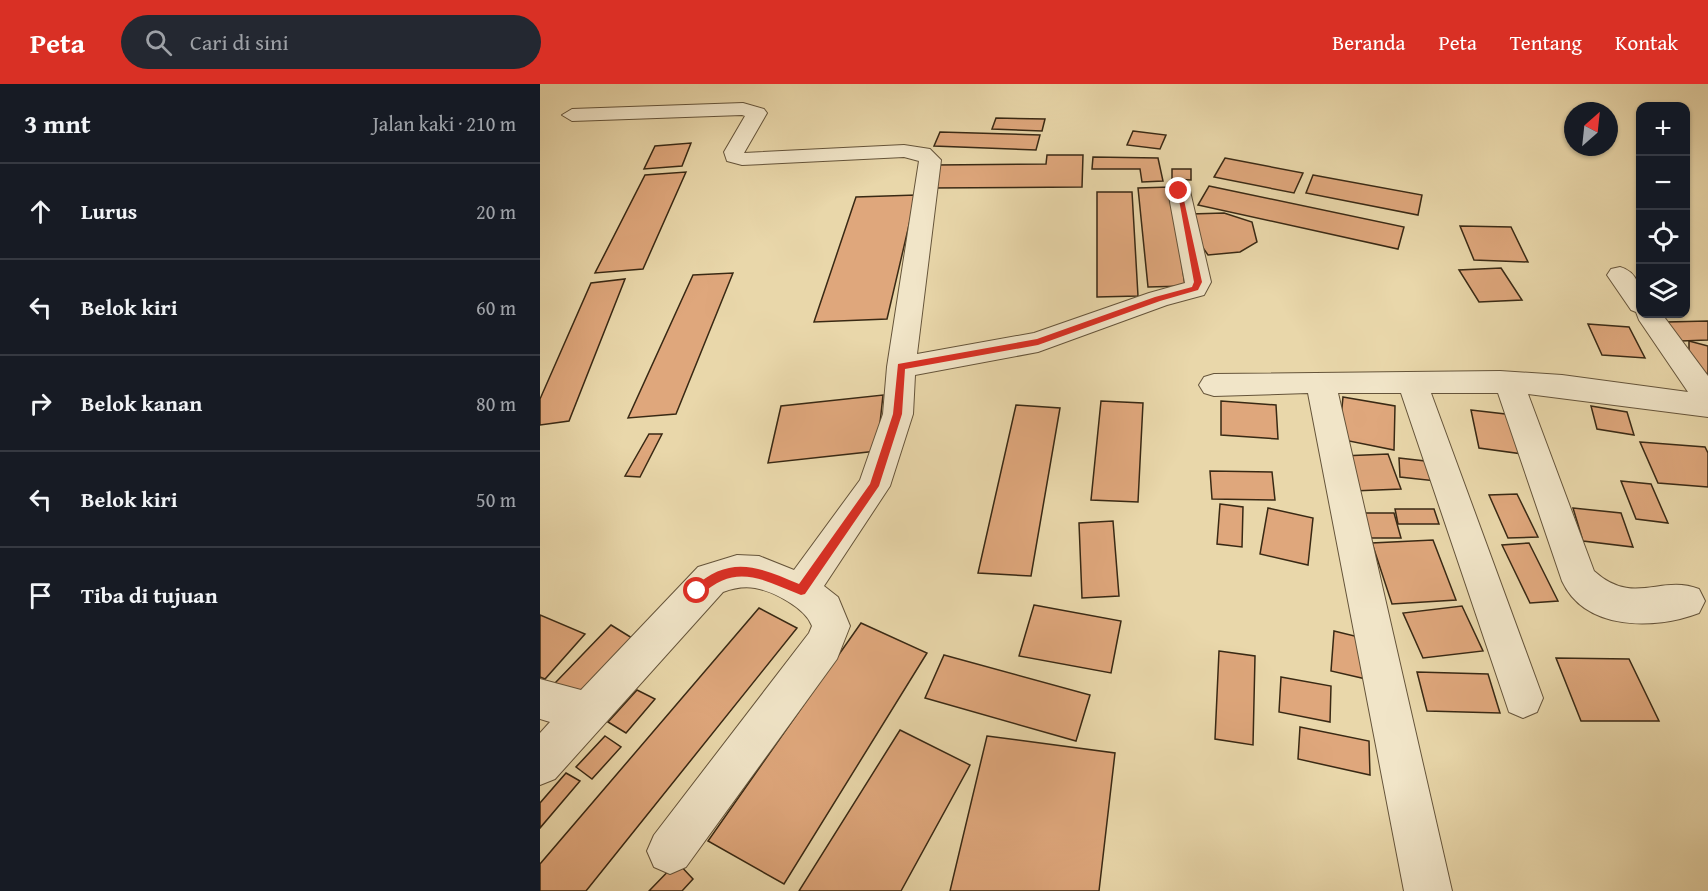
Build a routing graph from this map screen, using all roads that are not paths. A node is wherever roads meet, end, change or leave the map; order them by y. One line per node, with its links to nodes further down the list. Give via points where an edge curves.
1 (572, 115): 6 (street, via 743,109 757,113 735,152 734,157 742,159 923,153 930,160)
2 (1179, 191): 6 (street, via 1198,282 1195,289 1038,342)
3 (1620, 275): 4 (street)
4 (1636, 297)
5 (1651, 318): 11 (street)
6 (901, 367): 13 (street, via 897,414 874,486)
7 (1321, 382): 8 (street); 10 (street); 20 (street)
8 (1412, 382): 9 (street); 15 (street)
9 (1509, 383): 12 (street, via 1562,386); 14 (street, via 1580,581 1591,593 1618,605 1647,608)
10 (1214, 385)
11 (1708, 398)
12 (1708, 406)
13 (801, 590): 17 (street, via 759,572 737,571 711,579); 19 (street, via 825,609 831,626 823,646)
14 (1686, 601)
15 (1523, 698)
16 (540, 699): 17 (street)
17 (587, 712): 18 (street)
18 (540, 764)
19 (670, 850)
20 (1428, 891)

